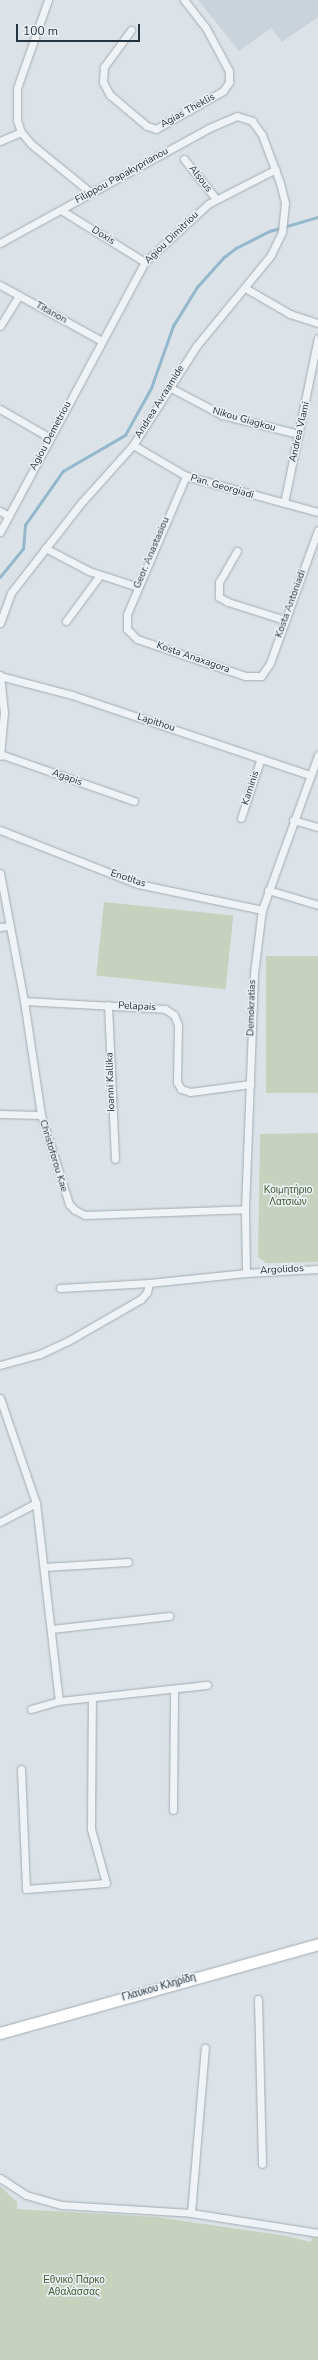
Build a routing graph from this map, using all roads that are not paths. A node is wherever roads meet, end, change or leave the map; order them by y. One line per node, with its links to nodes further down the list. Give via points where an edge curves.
1 (48, 0): 4 (street, via 17,88 15,111)
2 (184, 0): 3 (street, Agias Theklis, via 201,19 229,71 229,82 223,91 156,129 147,126 110,95 103,82 104,67)
3 (131, 30)
4 (21, 132): 5 (street); 8 (street, via 34,147)
5 (0, 141)
6 (184, 159): 9 (street, Alsous)
7 (276, 170): 8 (street, Filippou Papakyprianou, via 262,135 252,120 246,117 226,119); 9 (street, Agiou Dimitriou); 14 (street, Andrea Avraamide, via 284,196 285,220 282,232 271,255)
8 (90, 192): 10 (street, Filippou Papakyprianou)
9 (216, 199): 12 (street, Agiou Dimitriou, via 189,220)
10 (61, 210): 11 (street, Filippou Papakyprianou); 12 (street, Doxis)
11 (0, 243)
12 (145, 262): 19 (street, Agiou Dimitriou)
13 (0, 285): 15 (street, Titanon)
14 (245, 288): 16 (street, via 290,314); 20 (street, Andrea Avraamide, via 197,345)
15 (19, 295): 17 (street); 19 (street, Titanon)
16 (318, 323)
17 (0, 326)
18 (318, 338): 22 (street, Andrea Vlami)
19 (102, 341): 23 (street, Agiou Demetriou)
20 (171, 388): 22 (street, Nikou Giagkou, via 222,415); 24 (street, Andrea Avraamide)
21 (0, 409): 23 (street)
22 (299, 434): 26 (street, Andrea Vlami)
23 (50, 438): 29 (street, Agiou Demetriou)
24 (133, 445): 25 (street, Pan. Georgiadi); 32 (street, Andrea Avraamide)
25 (186, 476): 26 (street, Pan. Georgiadi); 35 (street, Geor. Anastasiou)
26 (284, 503): 28 (street, Pan. Georgiadi)
27 (0, 511): 29 (street)
28 (318, 512)
29 (9, 516): 31 (street, Agiou Demetriou)
30 (318, 530): 36 (street, Kosta Antoniadi)
31 (0, 532)
32 (45, 548): 34 (street); 38 (street, Andrea Avraamide, via 11,593)
33 (237, 551): 36 (street, via 218,582 219,597 224,601)
34 (100, 575): 35 (street); 37 (street)
35 (138, 587): 39 (street, Geor. Anastasiou, via 126,617)
36 (285, 620): 41 (street, Kosta Antoniadi, via 270,663)
37 (66, 621)
38 (0, 622)
39 (128, 631): 41 (street, Kosta Anaxagora, via 137,639 245,676)
40 (0, 676): 42 (street, via 4,712); 44 (street, Lapithou, via 72,695)
41 (261, 676)
42 (0, 755): 46 (street, Agapis)
43 (318, 755): 45 (street, Demokratias)
44 (262, 758): 45 (street, Lapithou); 47 (street, Kaminis)
45 (310, 775): 48 (street, Demokratias)
46 (134, 801)
47 (241, 818)
48 (294, 820): 49 (street); 52 (street, Demokratias)
49 (318, 827)
50 (0, 830): 54 (street, Enotitas, via 138,884)
51 (0, 873): 55 (street)
52 (268, 890): 53 (street); 54 (street, Demokratias)
53 (318, 905)
54 (262, 910): 59 (street, Demokratias, via 254,973)
55 (9, 926): 56 (street); 57 (street)
56 (0, 927)
57 (24, 1002): 58 (street, Pelapais); 61 (street, Christoforou Kae)
58 (108, 1005): 59 (street, Pelapais, via 160,1008 174,1015 178,1025 177,1082 181,1089 190,1092); 62 (street, Ioanni Kallika)
59 (250, 1084): 63 (street, Demokratias)
60 (0, 1114): 61 (street)
61 (41, 1116): 63 (street, Christoforou Kae, via 66,1198 79,1213 93,1215)
62 (115, 1159)
63 (245, 1209): 65 (street, Demokratias)
64 (318, 1269): 65 (street, Argolidos)
65 (246, 1272): 66 (street, Argolidos)
66 (149, 1283): 67 (street, Argolidos); 68 (street, via 147,1292 141,1299 57,1347)
67 (60, 1288)
68 (0, 1365)
69 (0, 1398): 70 (street)
70 (36, 1503): 71 (street); 73 (street)
71 (0, 1522)
72 (128, 1562): 73 (street)
73 (44, 1567): 75 (street)
74 (169, 1616): 75 (street)
75 (51, 1629): 79 (street)
76 (207, 1685): 77 (street)
77 (174, 1689): 78 (street); 82 (street)
78 (92, 1698): 79 (street); 81 (street, via 91,1829 106,1883 26,1889)
79 (59, 1701): 80 (street)
80 (31, 1708)
81 (20, 1769)
82 (173, 1810)
83 (318, 1944): 85 (main road, Γλαύκου Κληρίδη)
84 (258, 1999): 87 (street)
85 (0, 2033)
86 (206, 2048): 89 (street)
87 (262, 2164)
88 (0, 2178): 89 (street, via 26,2195 62,2205)
89 (191, 2213): 90 (street)
90 (318, 2234)

